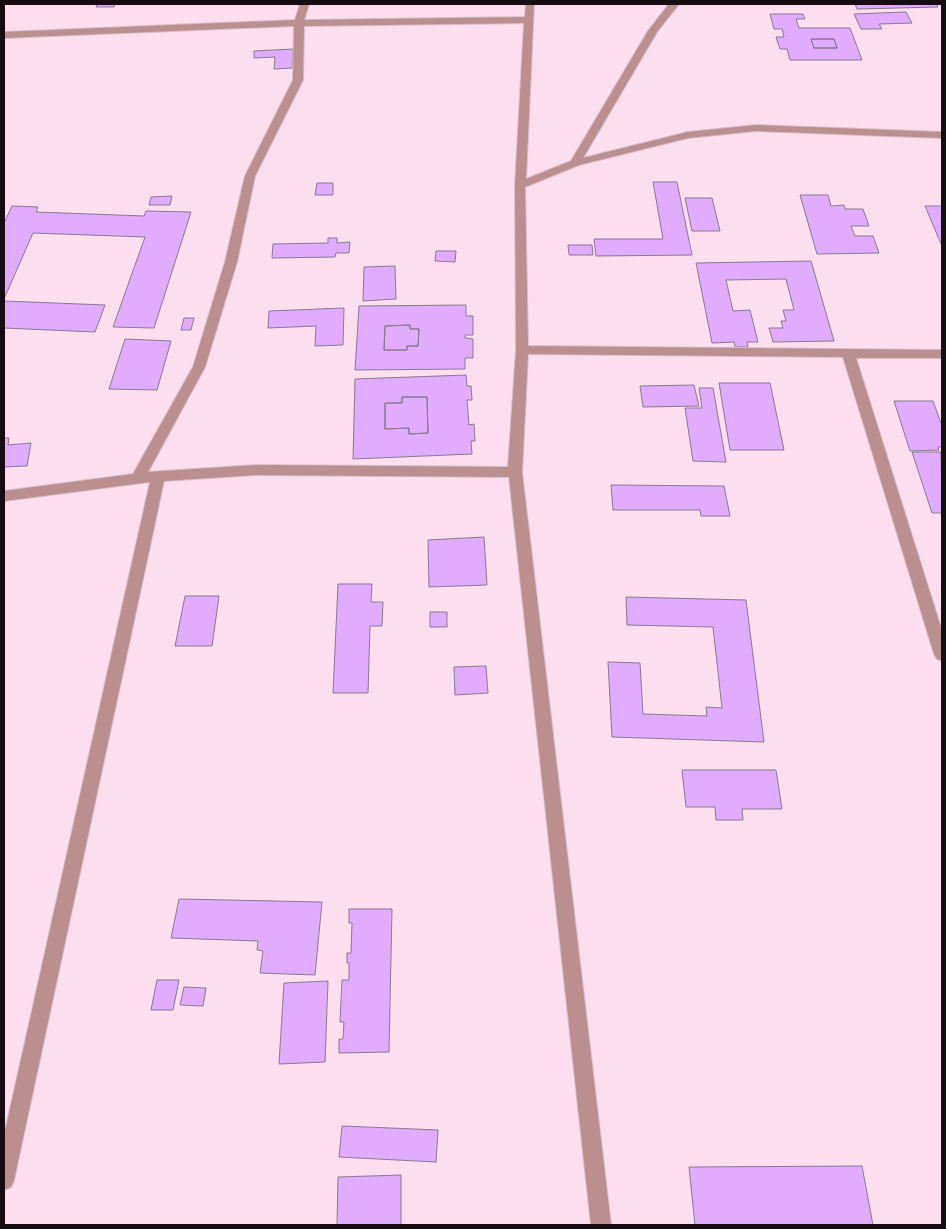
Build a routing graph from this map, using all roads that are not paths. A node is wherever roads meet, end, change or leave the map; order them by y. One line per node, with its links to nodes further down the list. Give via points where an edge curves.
1 (304, 4): 5 (street)
2 (530, 4): 4 (street)
3 (674, 4): 8 (street, via 653,31)
4 (530, 20): 5 (street); 9 (street)
5 (300, 23): 6 (street); 15 (street, via 298,80 250,176 231,262 199,367)
6 (4, 35)
7 (942, 135): 8 (street, via 756,128 688,135)
8 (575, 163): 9 (street)
9 (520, 185): 10 (street)
10 (522, 350): 11 (street); 13 (street)
11 (848, 353): 12 (street); 17 (street)
12 (942, 354)
13 (515, 472): 14 (street, via 257,470); 19 (street)
14 (158, 476): 15 (street); 18 (street)
15 (137, 479): 16 (street)
16 (4, 496)
17 (942, 654)
18 (4, 1180)
19 (601, 1225)

